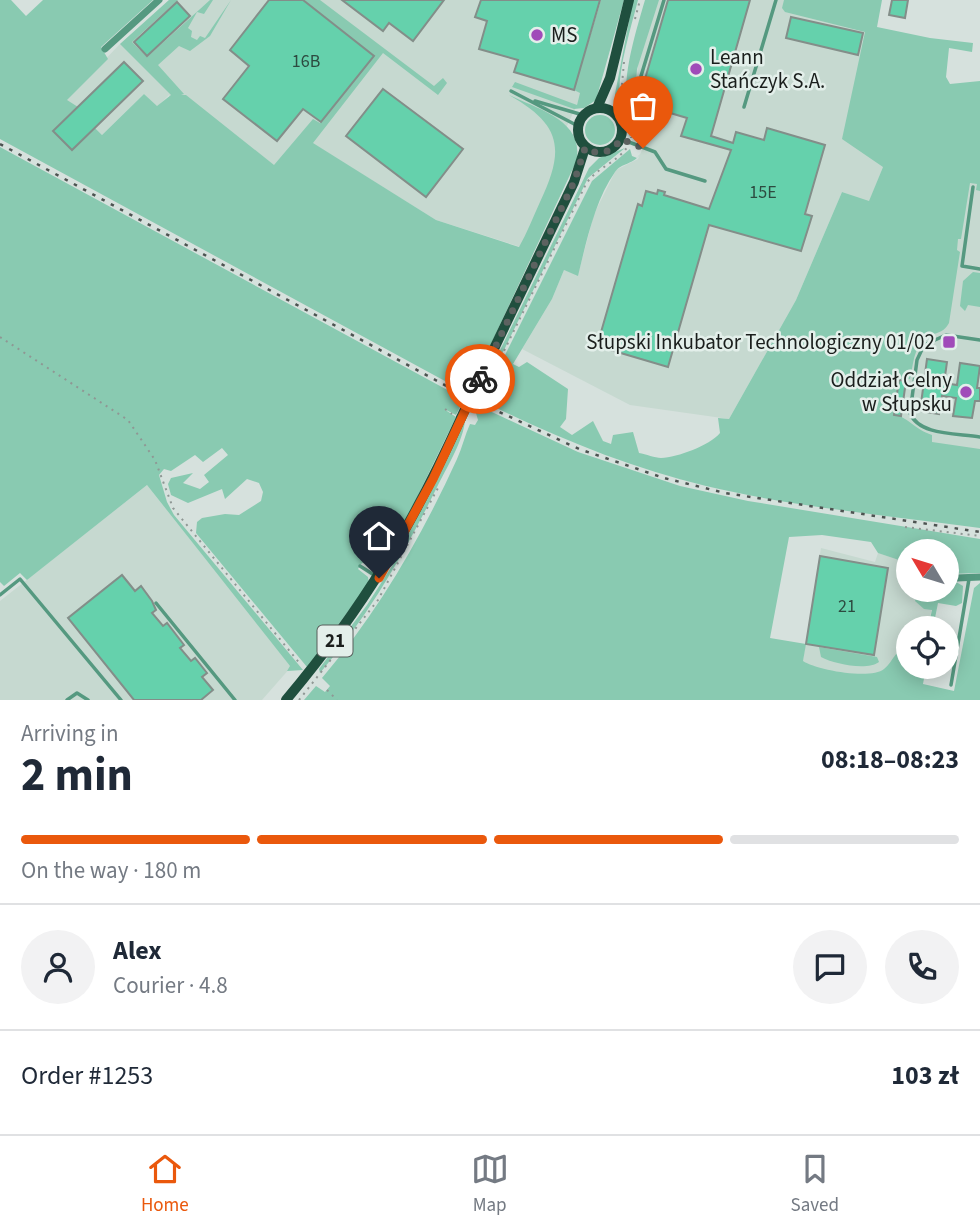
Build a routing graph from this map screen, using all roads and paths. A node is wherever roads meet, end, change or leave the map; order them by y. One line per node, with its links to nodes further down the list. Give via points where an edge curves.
1 (159, 0): 7 (street)
2 (629, 0): 10 (main road)
3 (640, 0): 6 (path)
4 (664, 0): 9 (lane)
5 (776, 0): 13 (lane)
6 (634, 21)
7 (105, 49)
8 (626, 55): 18 (path, via 621,96 632,126)
9 (641, 76)
10 (610, 78): 14 (main road); 15 (main road)
11 (511, 91): 12 (lane)
12 (528, 99): 16 (lane); 17 (lane)
13 (744, 107)
14 (597, 108): 15 (main road); 16 (main road)
15 (610, 110): 18 (main road, via 620,119)
16 (583, 115): 17 (main road)
17 (578, 127): 19 (main road, via 578,138)
18 (626, 141): 19 (main road, 21, via 611,150); 20 (lane, via 655,152 666,169); 25 (path, via 591,177)
19 (590, 150): 27 (main road, 21, bridge)
20 (705, 181)
21 (974, 187): 22 (lane, via 962,267)
22 (980, 269)
23 (0, 337): 38 (path, via 128,420 155,460 173,508)
24 (980, 340): 28 (lane, via 946,335 923,345 910,413 913,421 926,428)
25 (496, 365)
26 (445, 410): 27 (path)
27 (458, 417): 33 (main road, 21, via 433,479)
28 (980, 437)
29 (905, 527): 30 (path)
30 (980, 536)
31 (360, 566): 33 (lane)
32 (980, 577): 35 (street)
33 (379, 578): 38 (main road, 21)
34 (959, 578): 35 (street)
35 (970, 579): 39 (lane)
36 (0, 595): 43 (lane, via 20,579)
37 (156, 603): 44 (lane)
38 (314, 674): 45 (main road, 21); 46 (path)
39 (951, 685)
40 (327, 690): 47 (path)
41 (67, 700): 42 (lane, via 77,693)
42 (88, 700)
43 (121, 700)
44 (235, 700)
45 (286, 700)
46 (299, 700)
47 (337, 700)

